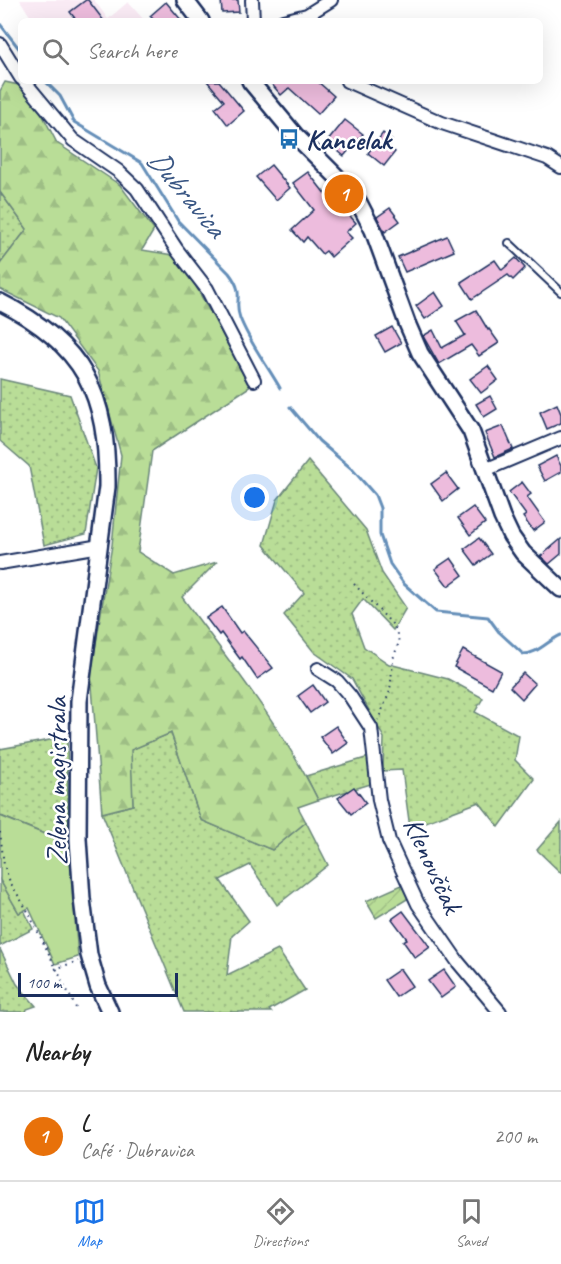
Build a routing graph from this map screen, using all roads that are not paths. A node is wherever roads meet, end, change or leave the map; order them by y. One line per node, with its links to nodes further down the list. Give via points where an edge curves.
1 (185, 0): 4 (street)
2 (252, 0): 5 (street)
3 (331, 0): 6 (street)
4 (199, 18)
5 (253, 18)
6 (295, 18)
7 (0, 44): 8 (street)
8 (18, 73)
9 (26, 84): 16 (street, via 73,140 137,189 207,289)
10 (253, 84): 18 (street, via 358,201 420,353 471,431)
11 (354, 84): 12 (street, via 442,123 547,158)
12 (561, 167)
13 (508, 243): 14 (lane)
14 (561, 292)
15 (0, 302): 19 (street, Zelena magistrala, via 60,341 81,367 96,399 107,454)
16 (254, 380)
17 (561, 438): 18 (street)
18 (485, 470): 21 (street, via 516,545)
19 (100, 546): 20 (street); 23 (street, Zelena magistrala, via 79,701 78,839 89,956)
20 (0, 563)
21 (561, 589)
22 (318, 669): 24 (street, Klenovščak, via 337,681 350,696 373,734 379,800 389,841 418,904 458,962)
23 (110, 1012)
24 (500, 1012)

